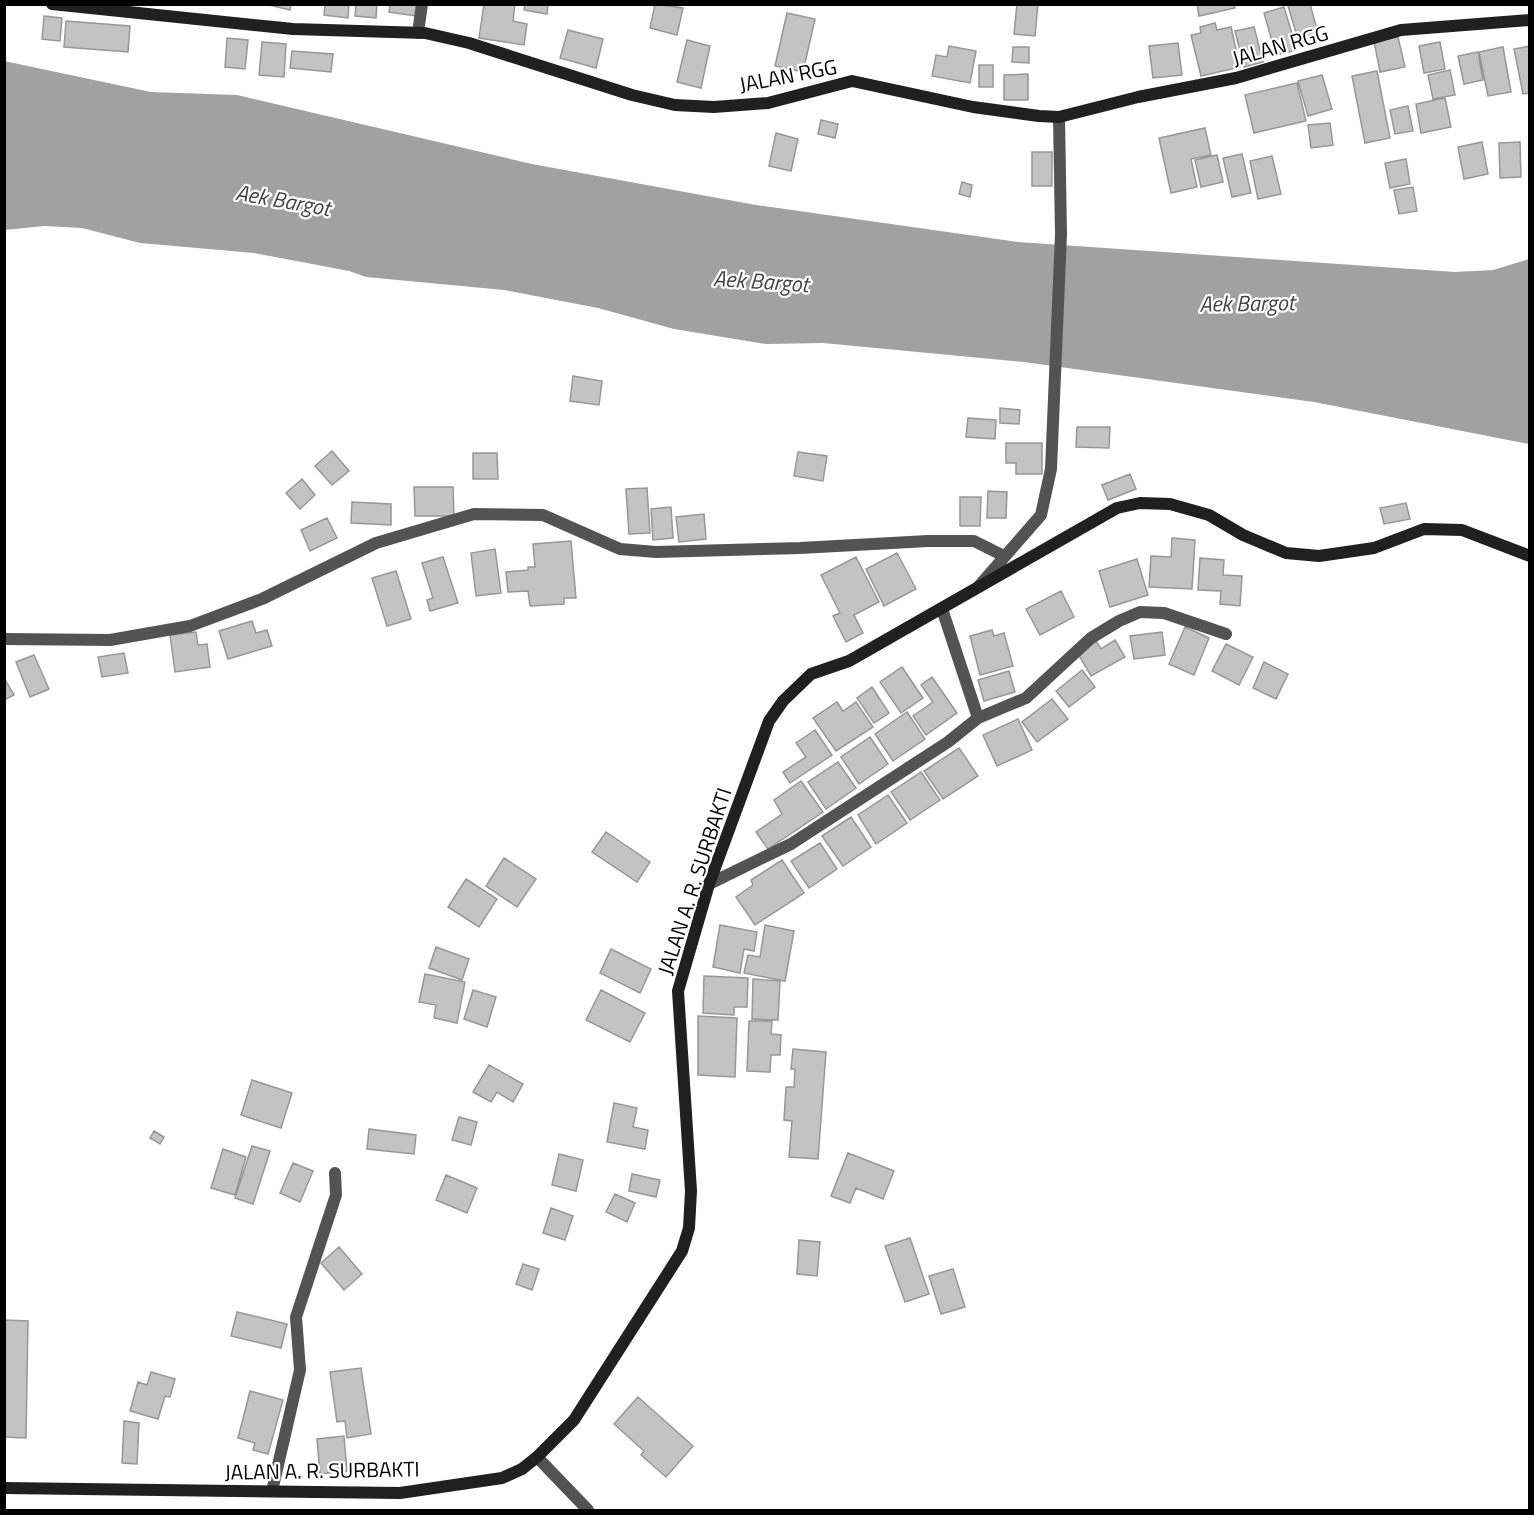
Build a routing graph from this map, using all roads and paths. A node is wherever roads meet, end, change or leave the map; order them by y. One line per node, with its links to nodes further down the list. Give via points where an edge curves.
1 (52, 4): 3 (main road, JALAN RGG)
2 (423, 4): 5 (street)
3 (162, 10): 5 (main road, JALAN RGG, via 293,28)
4 (1530, 21): 6 (main road, JALAN RGG, via 1401,30 1236,78)
5 (418, 33): 6 (main road, JALAN RGG, via 469,43 675,105 768,103 852,81 973,107)
6 (1059, 117): 7 (street, via 1061,234 1051,469 1041,515)
7 (1004, 556): 9 (street); 12 (street, via 975,541 656,552 620,549 543,515 474,514 376,543 262,599 190,626 110,640)
8 (1530, 556): 9 (main road, JALAN A. R. SURBAKTI, via 1462,530 1424,530 1374,548 1319,555 1286,553 1209,515 1170,504 1140,503 1117,508)
9 (979, 587): 10 (main road, JALAN A. R. SURBAKTI)
10 (942, 609): 13 (street); 14 (main road, JALAN A. R. SURBAKTI, via 849,661 811,674 783,701 769,721)
11 (1226, 634): 13 (street, via 1164,613 1140,612 1091,638 1026,698)
12 (4, 639)
13 (978, 718): 14 (street, via 824,824)
14 (709, 884): 16 (main road, JALAN A. R. SURBAKTI, via 678,991 691,1191 689,1228 682,1251 574,1420)
15 (335, 1173): 18 (street, via 336,1195 296,1317 300,1370)
16 (537, 1457): 18 (main road, JALAN A. R. SURBAKTI, via 502,1478 400,1493); 19 (street)
17 (4, 1488): 18 (main road, JALAN A. R. SURBAKTI)
18 (272, 1491)
19 (588, 1510)

